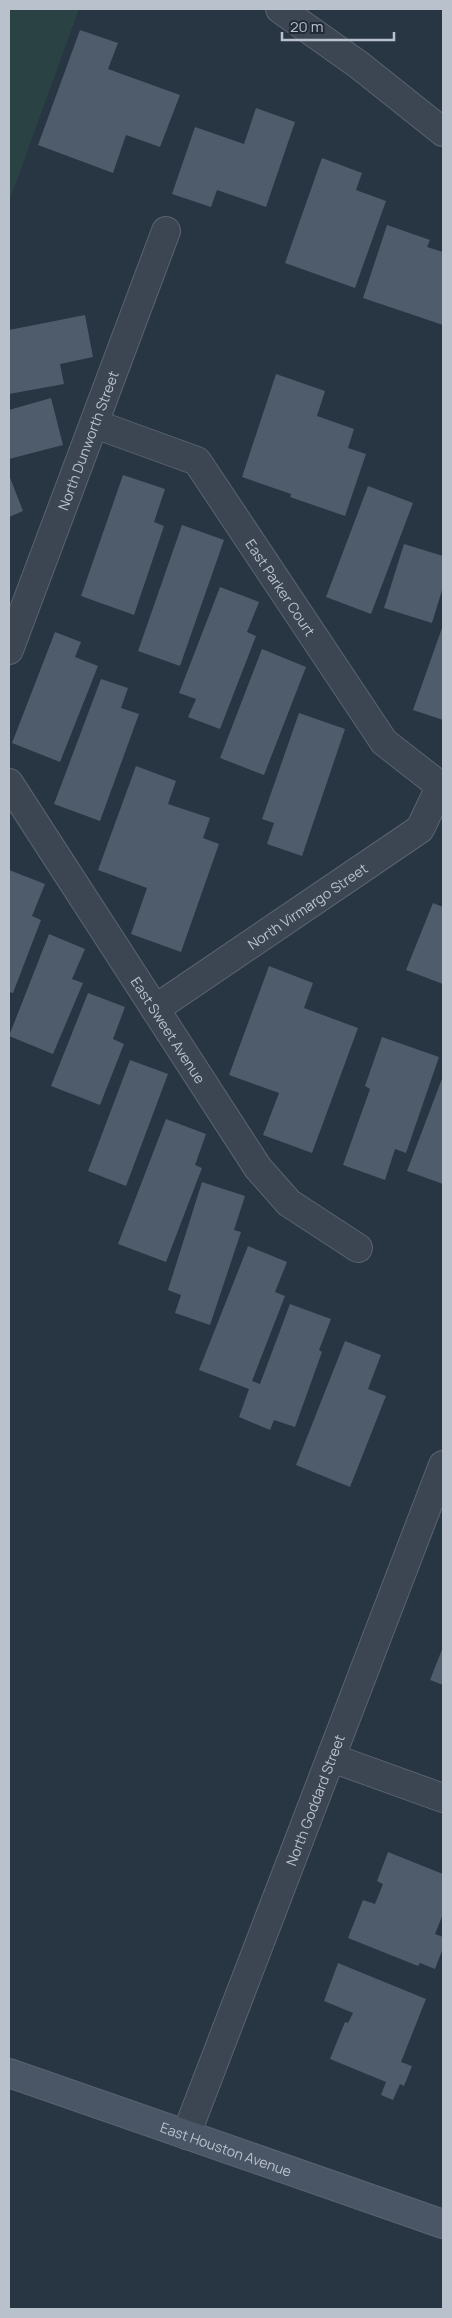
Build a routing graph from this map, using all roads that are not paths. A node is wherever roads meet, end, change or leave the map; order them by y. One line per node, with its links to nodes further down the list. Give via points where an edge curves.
1 (280, 9): 2 (street, via 360,65)
2 (443, 132)
3 (166, 231): 4 (street, North Dunworth Street)
4 (95, 424): 5 (street, North Dunworth Street); 7 (street, East Parker Court, via 197,462 384,742)
5 (9, 650)
6 (9, 783): 8 (street, East Sweet Avenue)
7 (442, 787): 8 (street, North Virmargo Street, via 420,829)
8 (154, 1009): 9 (street, East Sweet Avenue, via 272,1186 289,1203)
9 (358, 1248)
10 (443, 1465): 11 (street, North Goddard Street)
11 (332, 1758): 12 (street); 14 (street, North Goddard Street)
12 (443, 1798)
13 (9, 2073): 14 (main road, East Houston Avenue)
14 (186, 2135): 15 (main road, East Houston Avenue)
15 (443, 2224)

